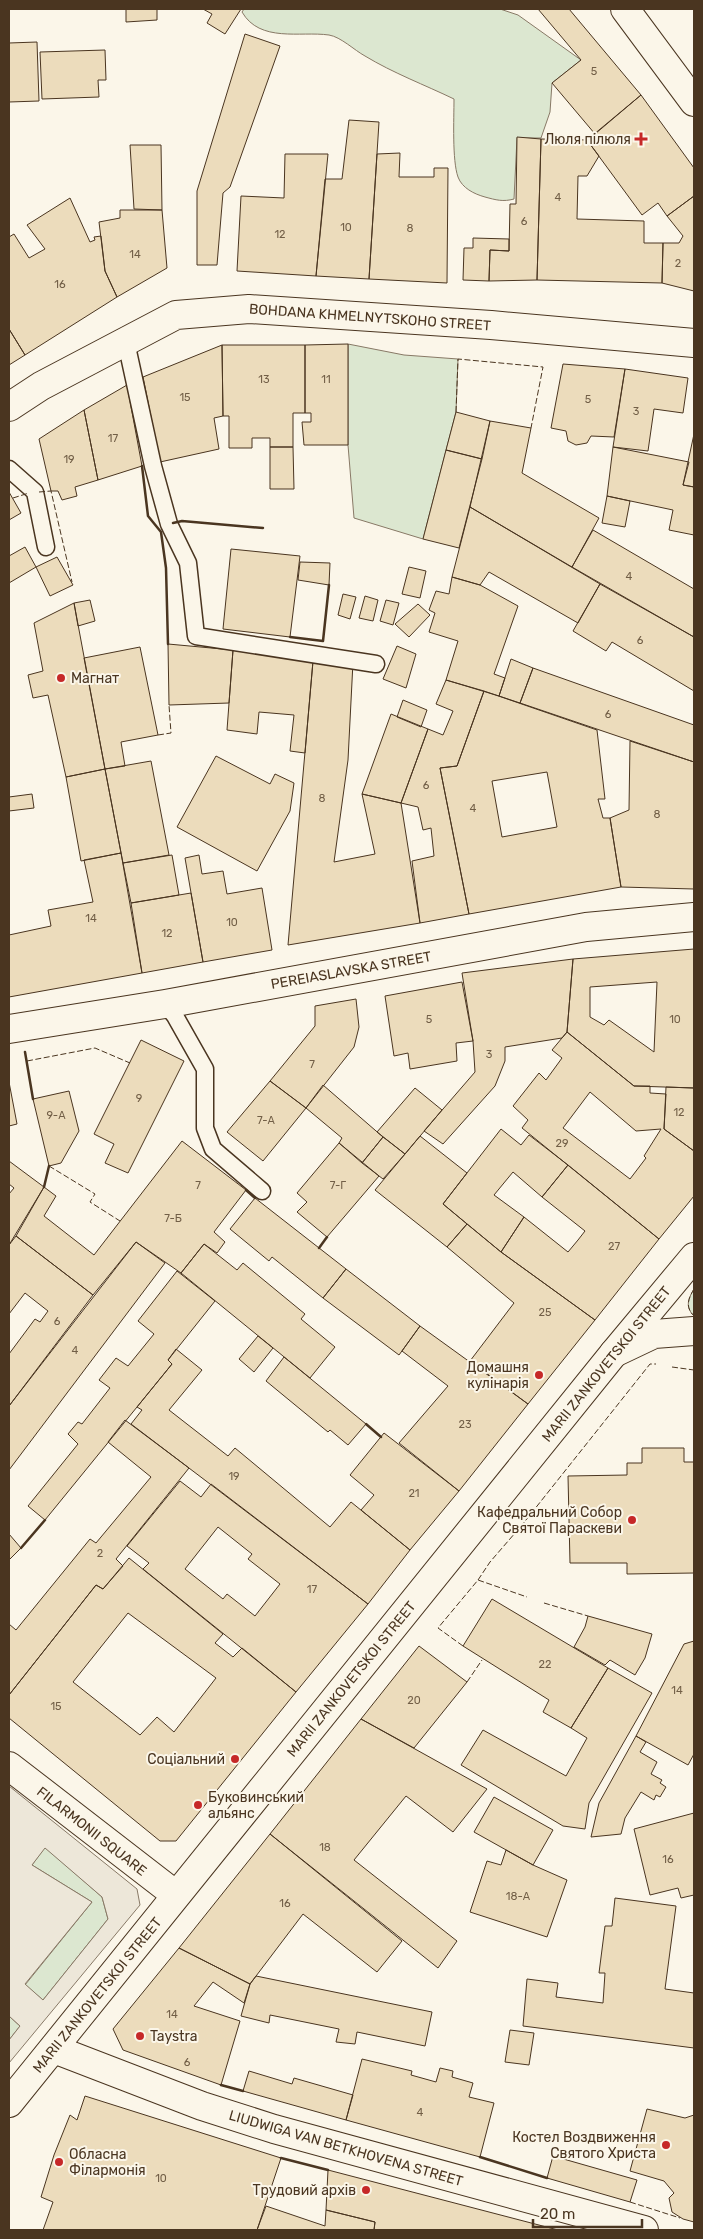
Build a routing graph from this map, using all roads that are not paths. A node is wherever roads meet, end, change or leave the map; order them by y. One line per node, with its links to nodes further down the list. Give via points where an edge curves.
1 (625, 9): 2 (street)
2 (690, 86)
3 (126, 342): 4 (street, BOHDANA KHMELNYTSKOHO STREET, via 176,315 249,308); 5 (street, BOHDANA KHMELNYTSKOHO STREET, via 41,386); 8 (lane, via 152,466 169,524 188,564 196,636)
4 (694, 343)
5 (9, 407)
6 (9, 469): 7 (lane, via 35,492)
7 (46, 547)
8 (376, 664)
9 (694, 917): 10 (street, PEREIASLAVSKA STREET, via 586,927)
10 (165, 1004): 11 (street, PEREIASLAVSKA STREET); 12 (lane, via 205,1069 205,1128 213,1149)
11 (9, 1030)
12 (262, 1192)
13 (694, 1257): 15 (street, MARII ZANKOVETSKOI STREET)
14 (694, 1331): 15 (street, via 654,1334)
15 (614, 1353): 17 (street, MARII ZANKOVETSKOI STREET)
16 (9, 1766): 17 (street, FILARMONII SQUARE)
17 (176, 1896): 18 (street, MARII ZANKOVETSKOI STREET)
18 (54, 2048): 19 (street, MARII ZANKOVETSKOI STREET); 20 (street, LIUDWIGA VAN BETKHOVENA STREET, via 202,2106 265,2126)
19 (9, 2103)
20 (644, 2230)

